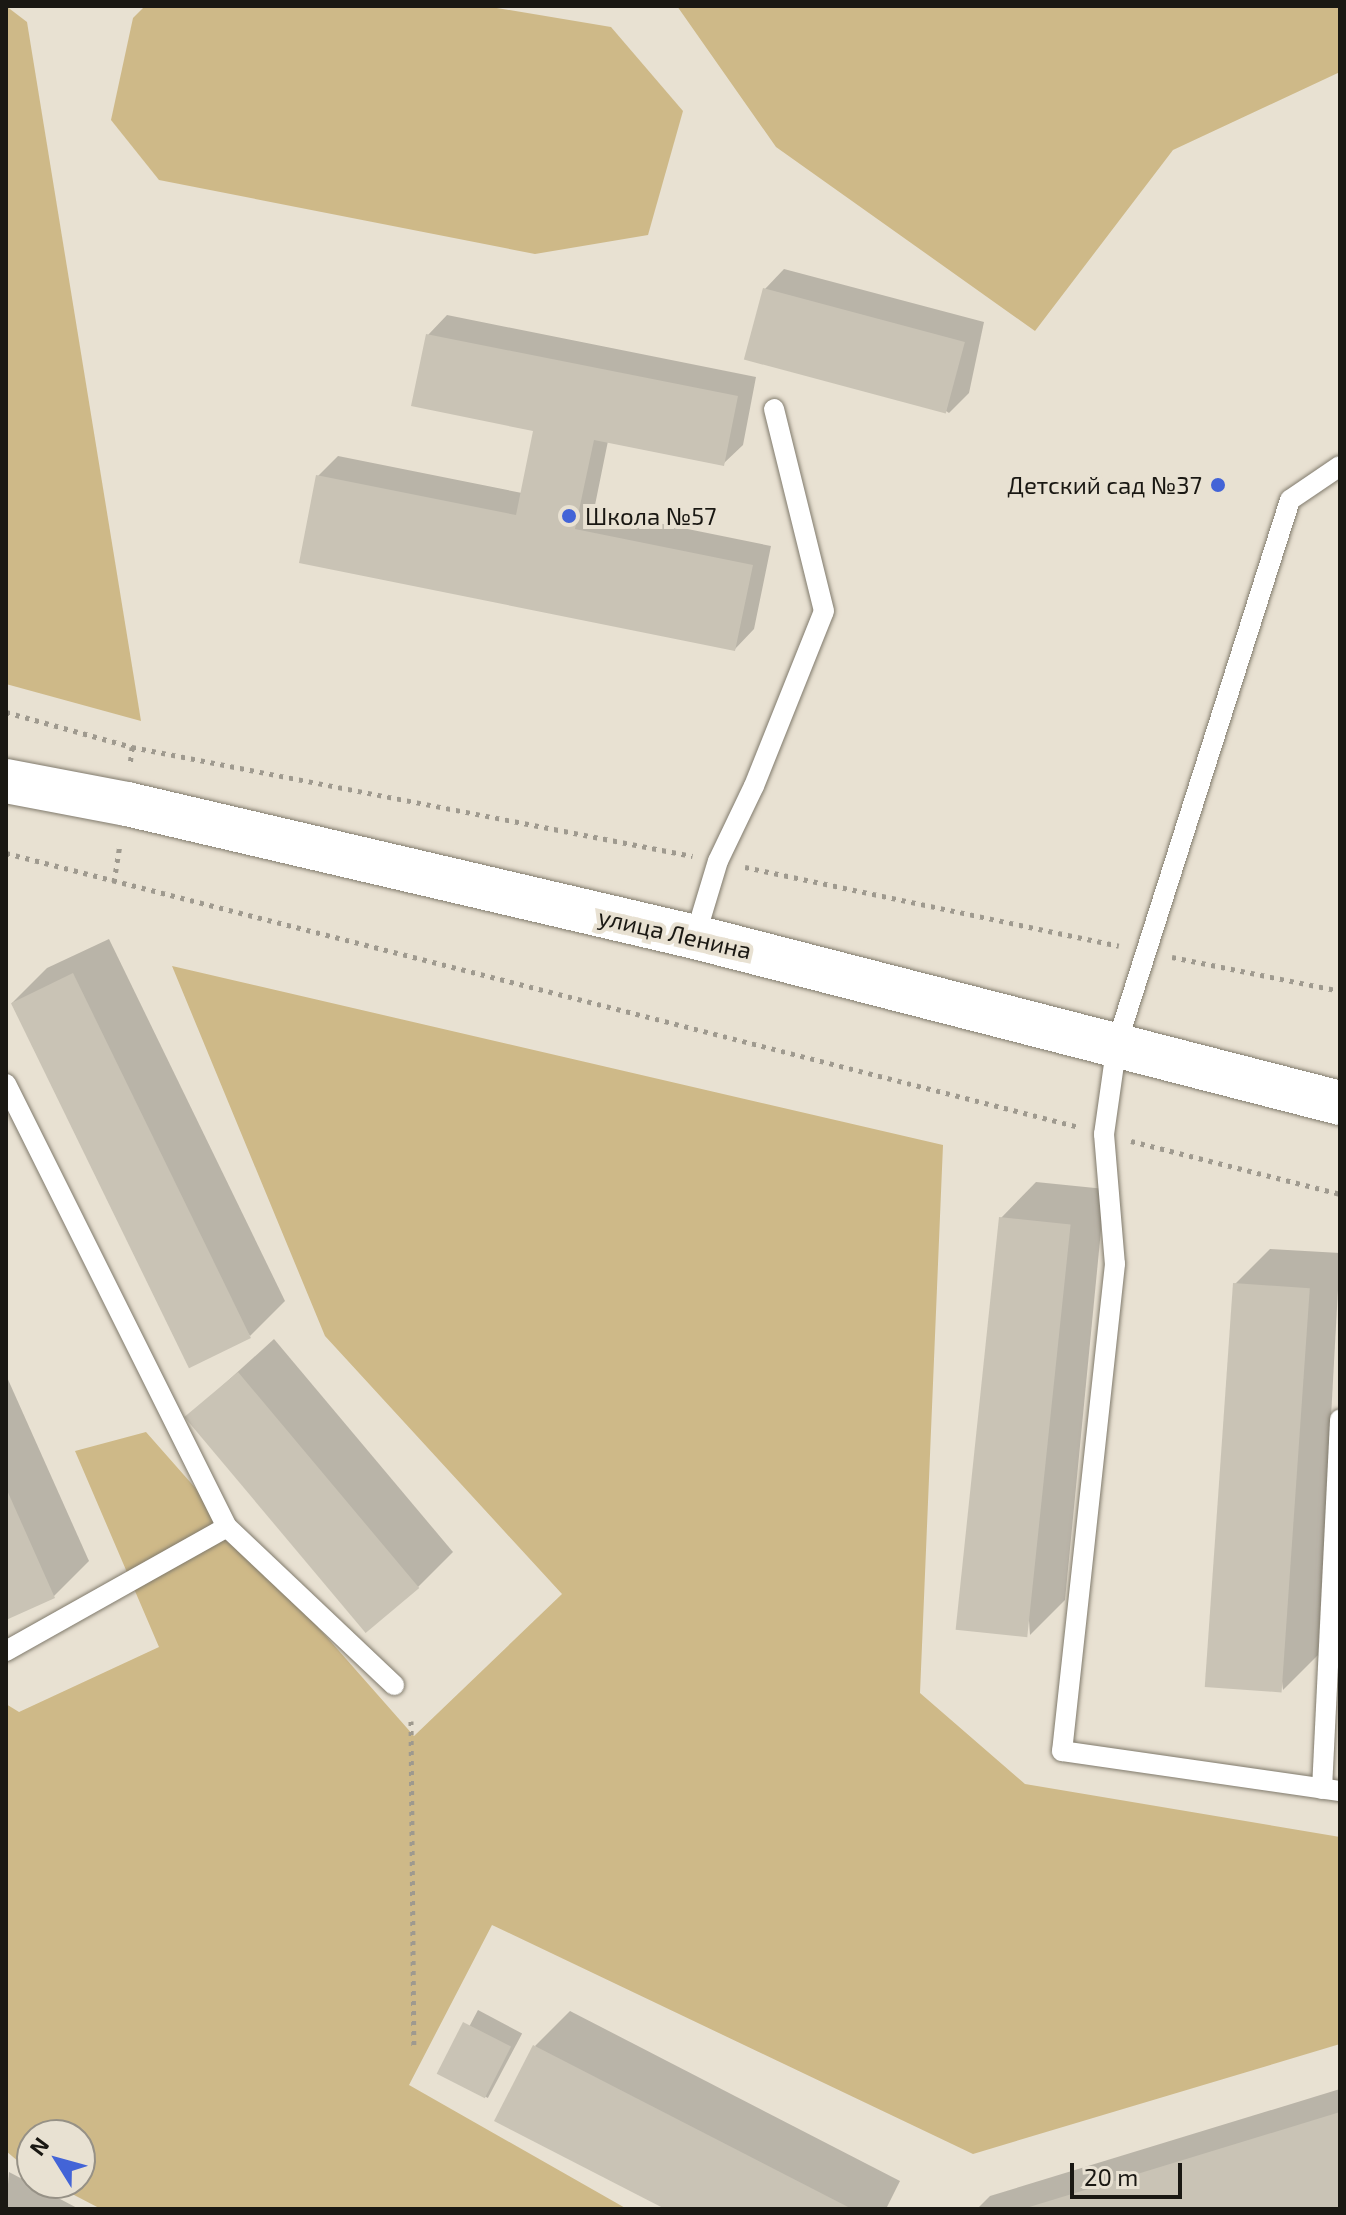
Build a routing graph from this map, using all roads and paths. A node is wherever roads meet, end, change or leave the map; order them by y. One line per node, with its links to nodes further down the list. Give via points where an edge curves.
1 (774, 409): 5 (lane, via 824,611 718,861)
2 (1340, 466): 6 (lane, via 1290,500)
3 (6, 781): 5 (main road, улица Ленина, via 127,804)
4 (6, 853): 9 (path)
5 (695, 937): 6 (main road, улица Ленина)
6 (1117, 1043): 8 (main road, улица Ленина); 9 (lane)
7 (6, 1084): 12 (lane)
8 (1340, 1103)
9 (1104, 1134): 10 (path); 16 (lane, via 1115,1264 1062,1751)
10 (1340, 1194)
11 (1340, 1419): 16 (lane)
12 (227, 1527): 13 (lane); 14 (lane)
13 (6, 1651)
14 (394, 1685)
15 (411, 1721): 17 (path)
16 (1331, 1790)
17 (414, 2049)

